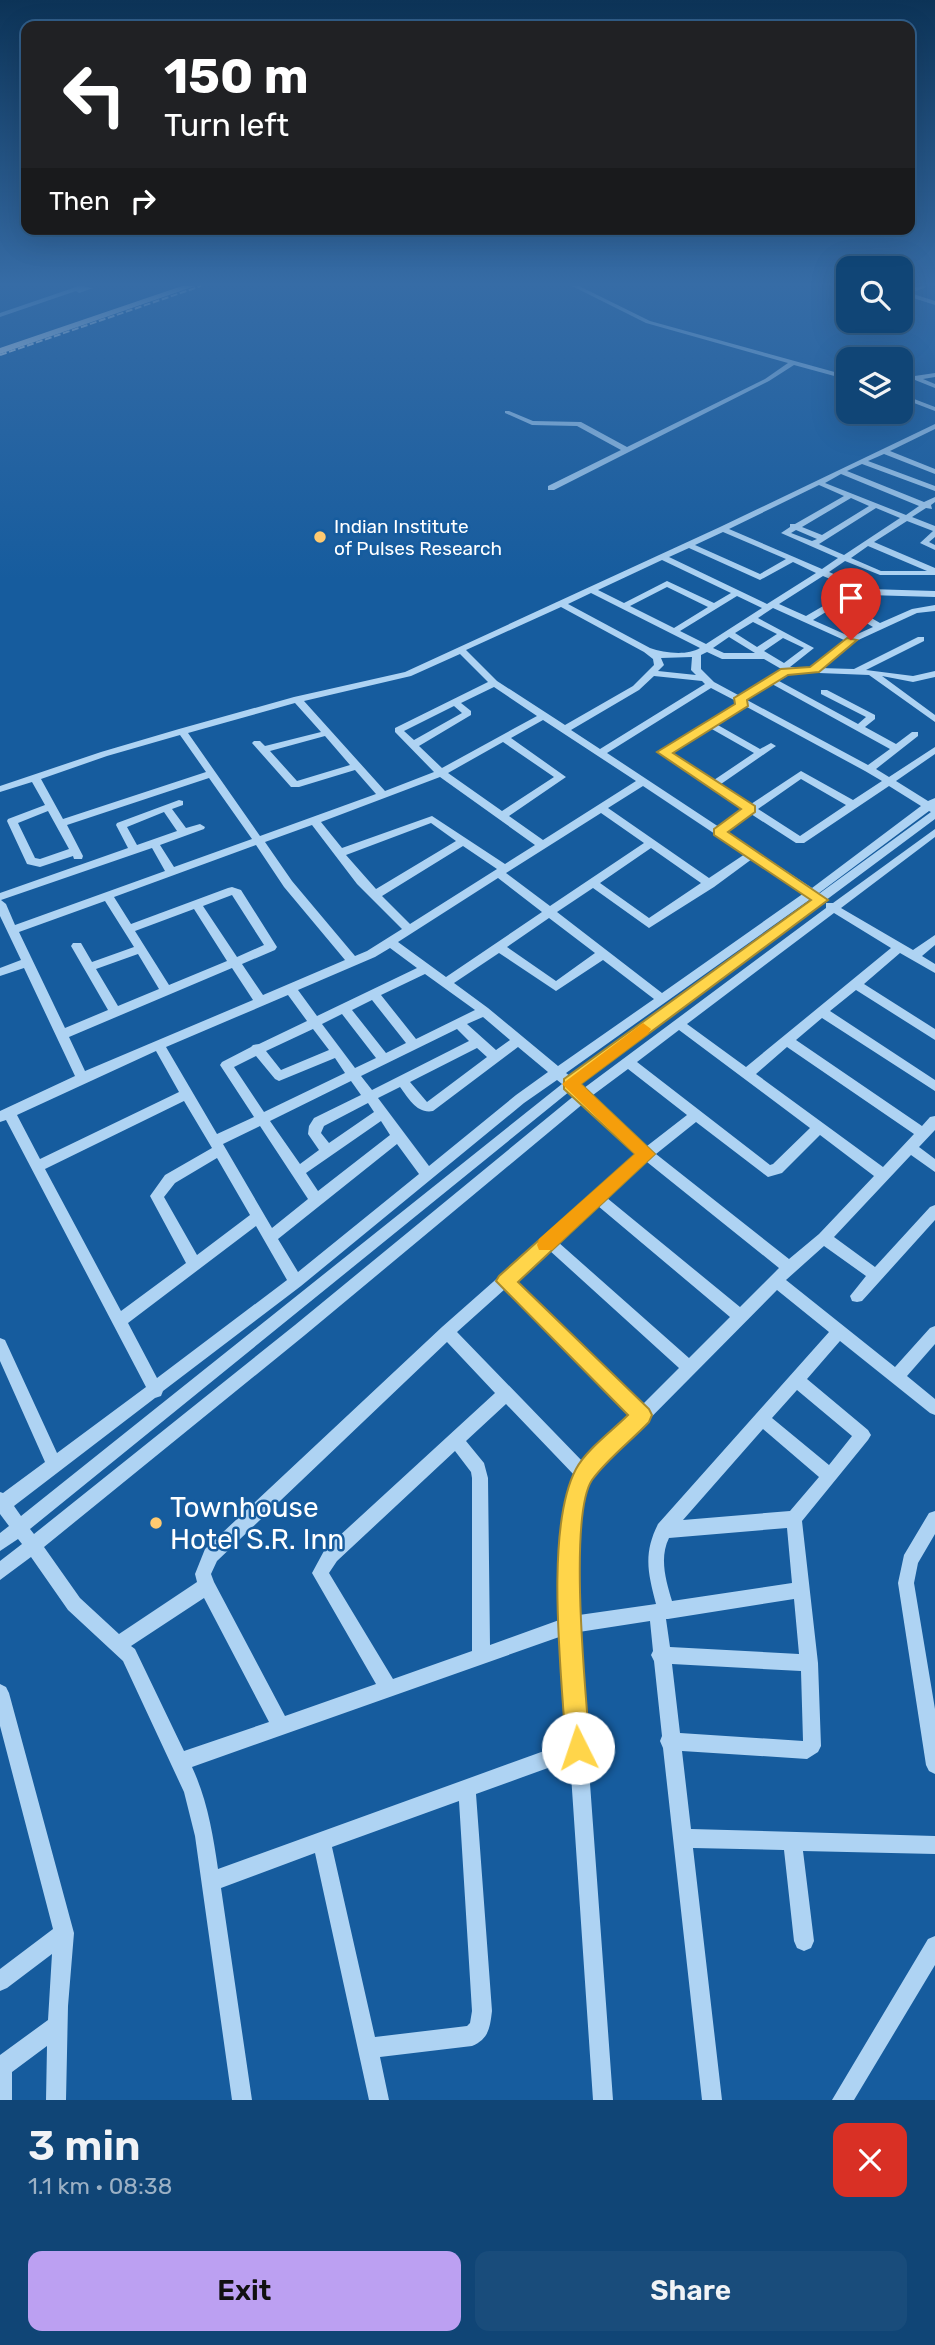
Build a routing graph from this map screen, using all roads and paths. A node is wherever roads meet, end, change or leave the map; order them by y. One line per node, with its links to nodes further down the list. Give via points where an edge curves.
1 (759, 384): 7 (street)
2 (913, 403): 3 (street)
3 (935, 411)
4 (507, 412): 7 (street, via 532,423 578,424)
5 (935, 426): 6 (street)
6 (930, 433): 8 (street)
7 (626, 450): 13 (street)
8 (884, 451): 9 (street); 10 (street)
9 (863, 462): 11 (street); 14 (street)
10 (933, 469)
11 (842, 472): 12 (street); 18 (street)
12 (819, 483): 15 (street); 25 (street)
13 (551, 488)
14 (935, 489)
15 (849, 496): 17 (street); 19 (street)
16 (935, 499): 18 (street)
17 (874, 506): 20 (street); 24 (street)
18 (930, 507): 20 (street)
19 (815, 515): 21 (street); 23 (street)
20 (907, 518): 26 (street); 28 (street)
21 (824, 519)
22 (832, 522): 24 (street)
23 (793, 526): 27 (street); 30 (street, via 785,533)
24 (841, 526): 27 (street)
25 (723, 529): 29 (street); 33 (street)
26 (935, 531): 31 (street, via 924,543)
27 (822, 538): 30 (street)
28 (868, 543): 34 (street); 36 (street)
29 (689, 545): 32 (street); 33 (street, via 756,576)
30 (812, 545): 34 (street)
31 (935, 548)
32 (662, 557): 38 (street); 40 (street)
33 (793, 559): 35 (street)
34 (843, 559): 35 (street); 37 (street, via 880,573)
35 (823, 572): 39 (street); 46 (street)
36 (935, 572): 37 (street)
37 (905, 574): 41 (street)
38 (592, 590): 44 (street); 45 (street)
39 (867, 592): 41 (street); 43 (street)
40 (737, 593): 46 (street); 48 (street)
41 (914, 594): 42 (street)
42 (935, 594)
43 (844, 603): 50 (street, via 834,602); 51 (street)
44 (562, 604): 57 (street); 58 (street)
45 (624, 606): 48 (street, via 667,584); 52 (street)
46 (770, 606): 49 (street); 50 (street)
47 (934, 606): 51 (street)
48 (715, 607): 52 (street)
49 (752, 618): 53 (street); 54 (street)
50 (807, 620): 56 (street)
51 (880, 626): 56 (street)
52 (674, 632): 59 (street)
53 (728, 634): 59 (street); 60 (street)
54 (783, 634): 60 (street); 61 (street, via 810,648)
55 (921, 639): 64 (street)
56 (851, 640): 62 (street)
57 (461, 650): 70 (street); 73 (street, via 408,674)
58 (647, 650): 59 (street, via 661,655); 66 (street, via 657,658)
59 (700, 652): 60 (street, via 730,657); 68 (street, via 696,670)
60 (763, 653): 61 (street)
61 (787, 668): 62 (street); 69 (street)
62 (815, 670): 63 (street)
63 (833, 671): 64 (street); 72 (street, via 832,684)
64 (855, 672): 65 (street)
65 (870, 672): 67 (street, via 913,679); 78 (street)
66 (654, 673): 68 (street); 81 (street)
67 (935, 674)
68 (701, 678): 71 (street)
69 (771, 680): 74 (street); 76 (street)
70 (494, 683): 75 (street); 77 (street)
71 (711, 684): 76 (street); 90 (street)
72 (824, 692): 74 (street); 80 (street, via 872,717)
73 (297, 699): 82 (street); 83 (street)
74 (808, 701): 80 (street)
75 (454, 702): 86 (street, via 468,713); 86 (street, via 398,730)
76 (741, 702): 79 (street); 93 (street)
77 (543, 716): 81 (street); 85 (street)
78 (935, 719)
79 (710, 723): 91 (street); 99 (street, via 664,752)
80 (859, 728): 88 (street)
81 (565, 729): 90 (street)
82 (182, 731): 95 (street); 96 (street)
83 (327, 733): 92 (street); 92 (street, via 260,746 295,785)
84 (915, 734): 88 (street)
85 (504, 738): 94 (street); 109 (street, via 561,777)
86 (413, 745): 94 (street)
87 (771, 746): 91 (street)
88 (894, 747): 93 (street)
89 (935, 750): 97 (street)
90 (600, 753): 98 (street)
91 (761, 753): 99 (street)
92 (356, 766): 101 (street)
93 (869, 769): 97 (street)
94 (441, 773): 101 (street); 109 (street)
95 (211, 774): 111 (street); 116 (street)
96 (35, 777): 100 (street); 104 (street)
97 (887, 780): 103 (street); 107 (street)
98 (642, 782): 106 (street); 113 (street)
99 (713, 785): 108 (street)
100 (0, 789)
101 (383, 795): 110 (street)
102 (179, 803): 105 (street)
103 (852, 804): 108 (street, via 800,774); 108 (street, via 800,841)
104 (49, 807): 111 (street); 122 (street, via 12,821 31,860 40,863)
105 (166, 808): 115 (street); 121 (street, via 121,825)
106 (601, 808): 119 (street); 120 (street)
107 (933, 808): 132 (street)
108 (750, 809): 113 (street)
109 (502, 816): 120 (street)
110 (314, 820): 116 (street); 123 (street)
111 (60, 824): 122 (street)
112 (200, 827): 115 (street)
113 (719, 832): 124 (street)
114 (935, 832): 136 (street)
115 (184, 833): 118 (street)
116 (257, 841): 127 (street); 150 (street)
117 (463, 841): 123 (street, via 432,819); 126 (street); 131 (street)
118 (154, 843): 121 (street); 127 (street)
119 (651, 843): 128 (street); 129 (street)
120 (543, 845): 126 (street)
121 (134, 850): 125 (street)
122 (75, 851): 125 (street)
123 (340, 853): 131 (street)
124 (752, 854): 129 (street); 132 (street)
125 (85, 867): 133 (street)
126 (502, 871): 137 (street); 140 (street)
127 (171, 872): 130 (street)
128 (593, 883): 129 (street, via 649,924); 137 (street)
129 (710, 884)
130 (107, 895): 138 (street); 139 (street)
131 (375, 895): 140 (street)
132 (816, 896): 136 (street); 161 (street); 187 (street)
133 (0, 897)
134 (0, 904): 139 (street)
135 (196, 904): 138 (street); 151 (street); 151 (street, via 234,892 271,944 268,950)
136 (835, 909): 145 (street); 169 (street)
137 (550, 912): 144 (street); 147 (street)
138 (128, 929): 146 (street)
139 (13, 930): 149 (street)
140 (410, 930): 142 (street)
141 (935, 939): 148 (street)
142 (390, 942): 150 (street); 153 (street)
143 (77, 946): 152 (street)
144 (499, 947): 147 (street, via 556,987); 156 (street)
145 (900, 947): 148 (street); 157 (street)
146 (141, 949): 152 (street); 159 (street)
147 (603, 954): 161 (street)
148 (914, 956): 154 (street)
149 (29, 962): 155 (street); 170 (street)
150 (353, 962): 158 (street)
151 (234, 964): 159 (street); 162 (street)
152 (90, 967): 166 (street)
153 (427, 968): 156 (street); 160 (street)
154 (935, 969)
155 (0, 972)
156 (447, 982): 164 (street)
157 (855, 984): 165 (street); 171 (street)
158 (290, 989): 162 (street); 167 (street)
159 (167, 992): 166 (street)
160 (373, 993): 163 (street); 175 (street)
161 (661, 998): 182 (street)
162 (261, 1002): 176 (street)
163 (343, 1007): 167 (street); 180 (street)
164 (484, 1012): 168 (street); 172 (street)
165 (822, 1012): 173 (street); 188 (street)
166 (116, 1013): 170 (street)
167 (312, 1021): 177 (street); 178 (street)
168 (459, 1024): 174 (street); 175 (street)
169 (679, 1024): 181 (street); 183 (street)
170 (61, 1035): 185 (street)
171 (935, 1035)
172 (518, 1040): 179 (street); 182 (street)
173 (787, 1041): 183 (street); 196 (street)
174 (478, 1042): 179 (street); 186 (street)
175 (414, 1045): 180 (street)
176 (160, 1047): 185 (street); 189 (street)
177 (257, 1048): 178 (street, via 279,1076); 195 (street, via 226,1065)
178 (335, 1053): 184 (street)
179 (495, 1057): 186 (street, via 429,1107)
180 (385, 1060): 184 (street)
181 (628, 1062): 190 (street); 194 (street)
182 (555, 1072): 187 (street); 206 (street)
183 (748, 1073): 197 (street)
184 (352, 1075): 191 (street); 195 (street)
185 (82, 1078): 193 (street)
186 (401, 1081): 191 (street)
187 (570, 1084): 190 (street); 243 (street)
188 (935, 1086)
189 (186, 1094): 199 (street); 203 (street)
190 (584, 1096): 202 (street); 246 (street)
191 (369, 1098): 192 (street); 201 (street, via 315,1126 314,1134)
192 (381, 1114): 198 (street); 201 (street)
193 (4, 1115): 203 (street)
194 (695, 1116): 197 (street, via 768,1171 777,1169); 202 (street)
195 (262, 1119): 199 (street); 205 (street)
196 (929, 1127): 200 (street)
197 (818, 1128): 207 (street)
198 (398, 1136): 206 (street); 209 (street)
199 (216, 1146): 211 (street); 215 (street, via 170,1179 157,1196)
200 (909, 1147): 204 (street); 207 (street)
201 (328, 1152): 205 (street)
202 (647, 1154): 208 (street); 216 (street)
203 (39, 1166): 223 (street)
204 (935, 1166)
205 (298, 1172): 209 (street)
206 (427, 1174): 220 (street)
207 (883, 1175): 213 (street)
208 (598, 1198): 214 (street); 222 (street)
209 (316, 1199): 212 (street)
210 (935, 1211): 217 (street)
211 (257, 1218): 212 (street); 215 (street)
212 (269, 1238): 220 (street)
213 (824, 1238): 216 (street); 217 (street)
214 (549, 1242): 218 (street); 228 (street)
215 (195, 1265): 223 (street)
216 (789, 1268): 219 (street)
217 (874, 1274): 221 (street)
218 (506, 1281): 225 (street); 234 (street)
219 (776, 1281): 222 (street); 224 (street)
220 (296, 1282): 231 (street)
221 (857, 1296)
222 (740, 1316): 228 (street)
223 (118, 1322): 231 (street)
224 (839, 1331): 229 (street); 230 (street)
225 (447, 1332): 232 (street); 248 (street, via 211,1555 203,1574)
226 (935, 1333): 229 (street)
227 (0, 1345): 237 (street)
228 (689, 1368): 234 (street)
229 (896, 1377): 233 (street)
230 (797, 1380): 235 (street); 239 (street, via 863,1434)
231 (156, 1391): 237 (street)
232 (504, 1395): 236 (street); 238 (street)
233 (935, 1408)
234 (642, 1415): 238 (street)
235 (762, 1419): 239 (street); 244 (street)
236 (456, 1440): 254 (street, via 480,1478); 256 (street, via 331,1555 320,1573)
237 (54, 1463): 240 (street)
238 (584, 1474): 251 (street, via 571,1508)
239 (829, 1475): 241 (street)
240 (1, 1504): 243 (street)
241 (794, 1518): 244 (street); 249 (street)
242 (935, 1519): 262 (street, via 910,1561 906,1583)
243 (19, 1528): 245 (street); 246 (street)
244 (664, 1530): 250 (street, via 654,1560)
245 (0, 1543)
246 (32, 1545): 247 (street); 252 (street, via 74,1604)
247 (0, 1572)
248 (207, 1586): 252 (street); 258 (street)
249 (801, 1590): 250 (street); 255 (street)
250 (662, 1612): 251 (street); 253 (street)
251 (570, 1625): 254 (street); 260 (street)
252 (120, 1643): 261 (street)
253 (660, 1655): 255 (street); 259 (street)
254 (481, 1657): 256 (street)
255 (808, 1663): 259 (street, via 813,1737 807,1750)
256 (389, 1689): 258 (street)
257 (0, 1693): 269 (street)
258 (281, 1727): 261 (street)
259 (669, 1741): 264 (street)
260 (578, 1748): 263 (street); 280 (street)
261 (180, 1762): 268 (street, via 200,1814)
262 (935, 1765)
263 (467, 1790): 266 (street); 274 (street, via 480,2028 472,2036)
264 (681, 1838): 265 (street); 281 (street)
265 (792, 1841): 267 (street); 270 (street)
266 (322, 1843): 268 (street); 274 (street)
267 (935, 1845)
268 (210, 1882): 278 (street)
269 (64, 1933): 272 (street); 273 (street)
270 (804, 1941)
271 (935, 1946): 282 (street)
272 (0, 1981)
273 (57, 2026): 275 (street); 277 (street)
274 (369, 2048): 279 (street)
275 (1, 2068): 276 (street)
276 (2, 2100)
277 (55, 2100)
278 (242, 2100)
279 (379, 2100)
280 (603, 2100)
281 (712, 2100)
282 (842, 2100)

